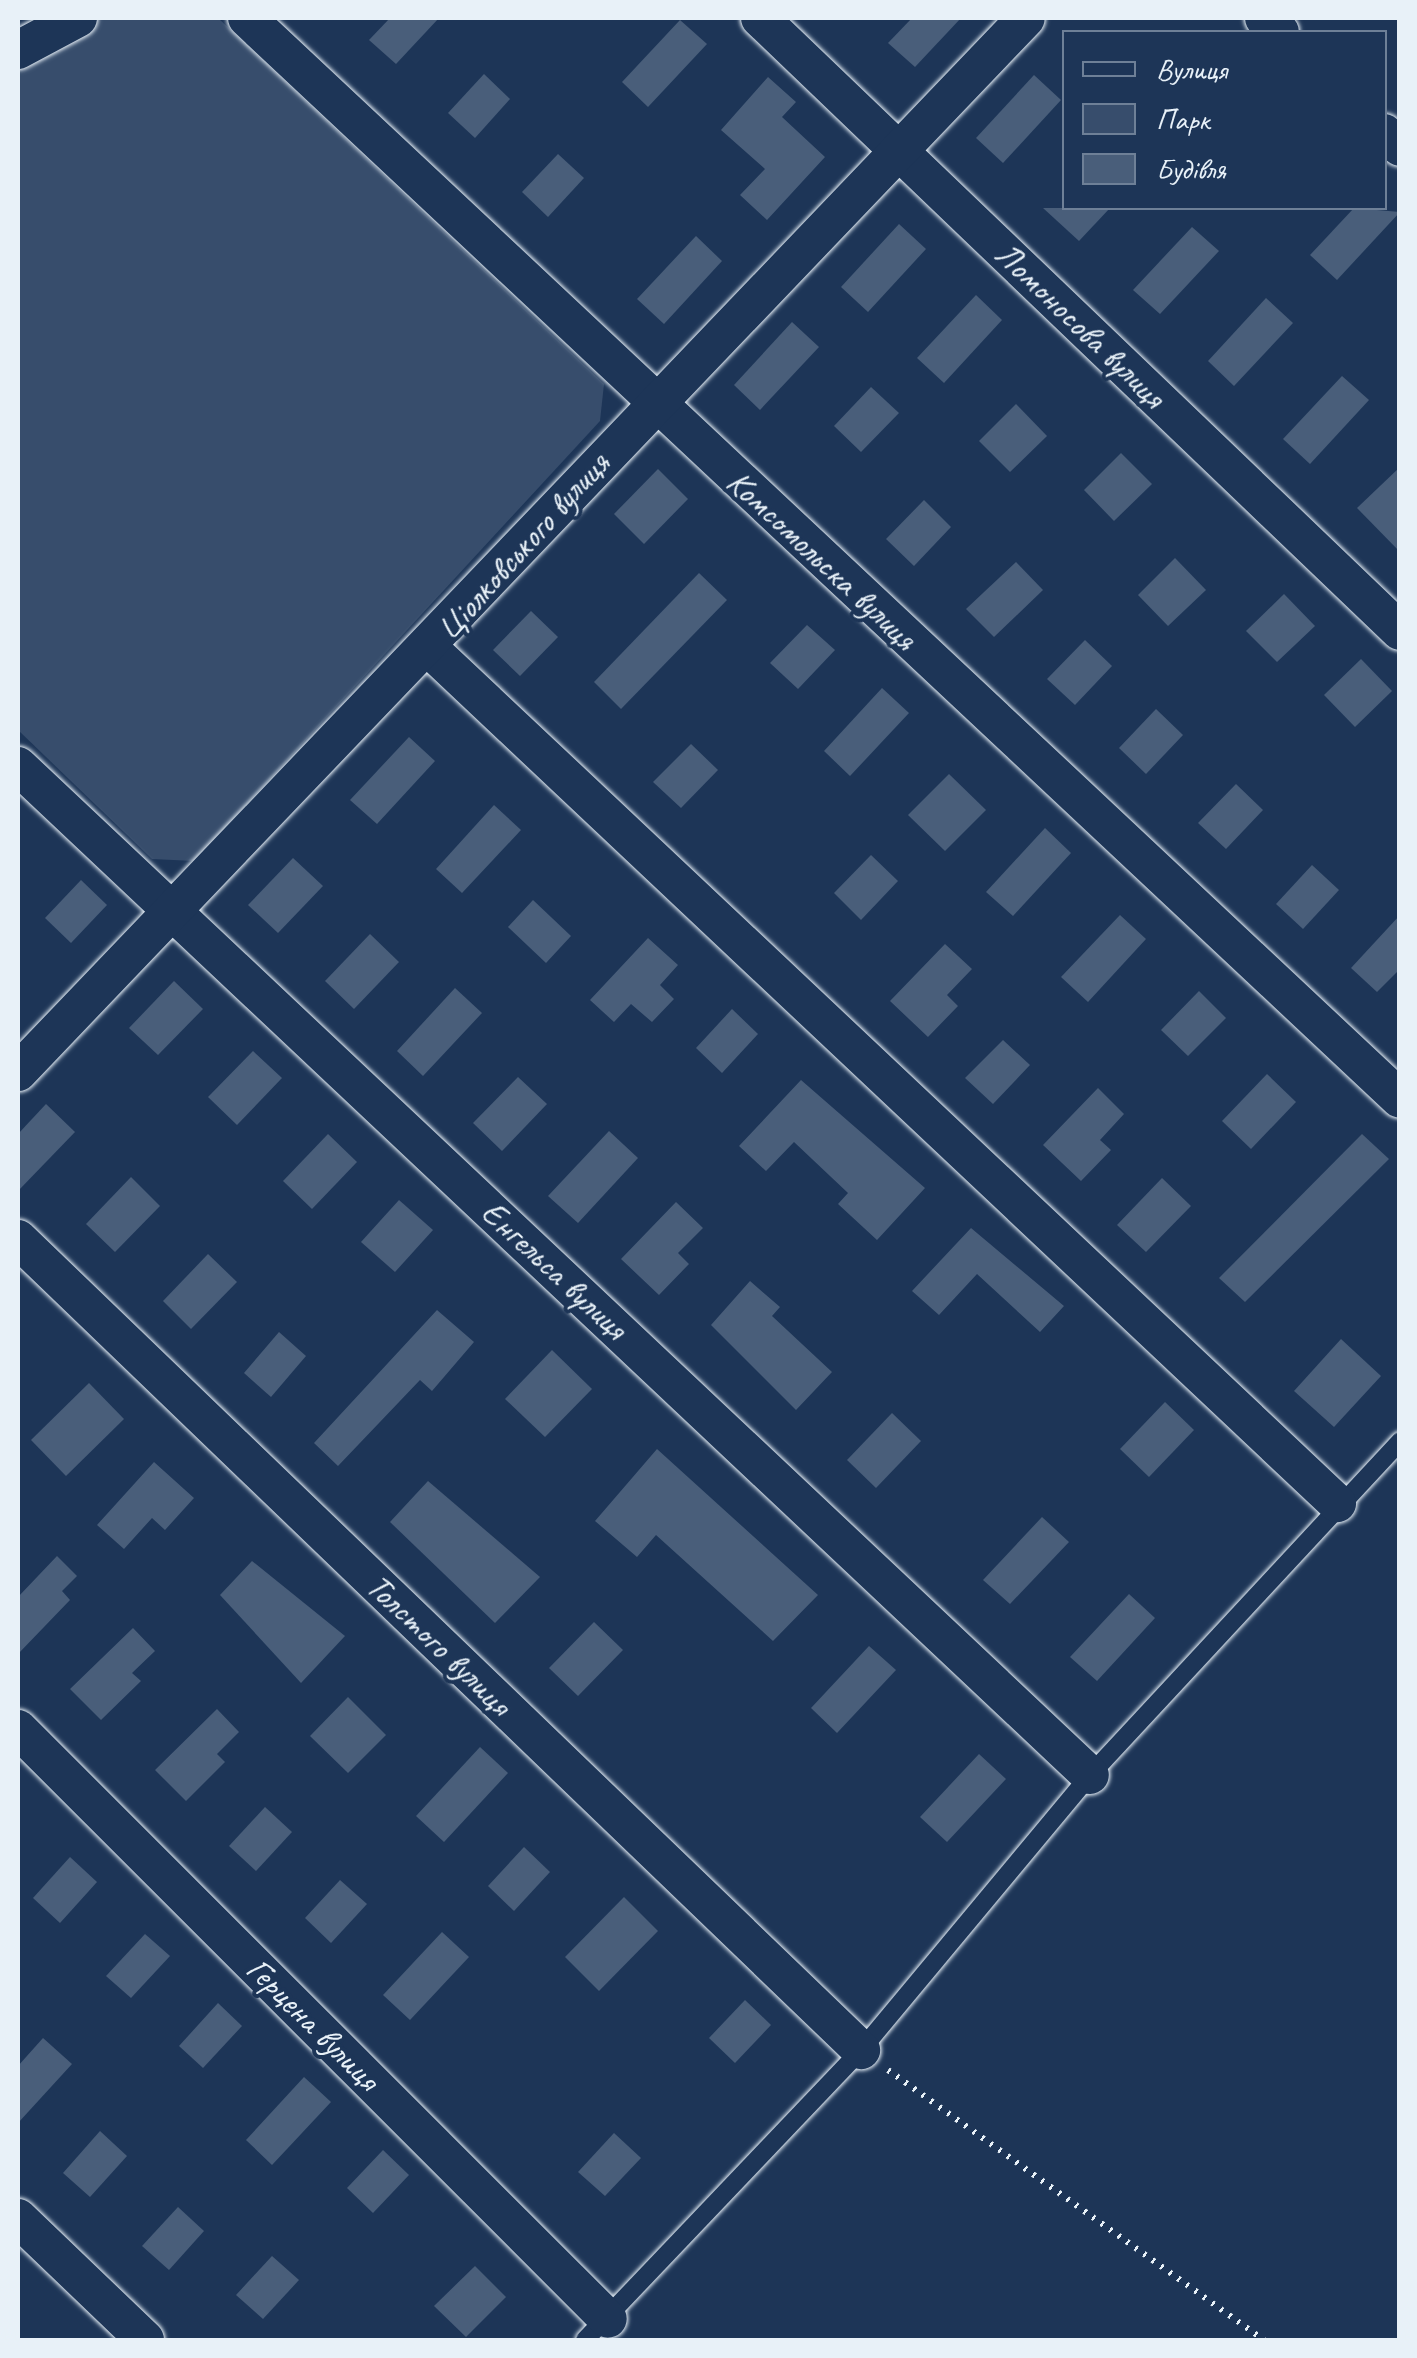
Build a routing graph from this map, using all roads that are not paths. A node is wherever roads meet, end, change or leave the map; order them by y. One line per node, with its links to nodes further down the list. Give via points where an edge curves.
1 (78, 18): 5 (street)
2 (247, 18): 7 (street, Комсомольска вулиця)
3 (760, 18): 6 (street, Ломоносова вулиця)
4 (1026, 18): 6 (street, Ціолковського вулиця)
5 (18, 50)
6 (896, 148): 7 (street, Ціолковського вулиця); 8 (street, Ломоносова вулиця)
7 (653, 402): 9 (street, Ціолковського вулиця); 13 (street, Комсомольска вулиця)
8 (1400, 632)
9 (430, 649): 11 (street, Ціолковського вулиця); 16 (street)
10 (18, 766): 11 (street, Енгельса вулиця)
11 (173, 912): 12 (street, Ціолковського вулиця); 18 (street, Енгельса вулиця)
12 (18, 1072)
13 (1400, 1099)
14 (18, 1239): 19 (street, Толстого вулиця)
15 (1400, 1442): 16 (lane)
16 (1337, 1503): 18 (lane)
17 (18, 1728): 21 (street, Герцена вулиця)
18 (1090, 1774): 19 (lane)
19 (861, 2050): 21 (lane)
20 (18, 2218): 22 (street)
21 (596, 2330)
22 (145, 2340)

